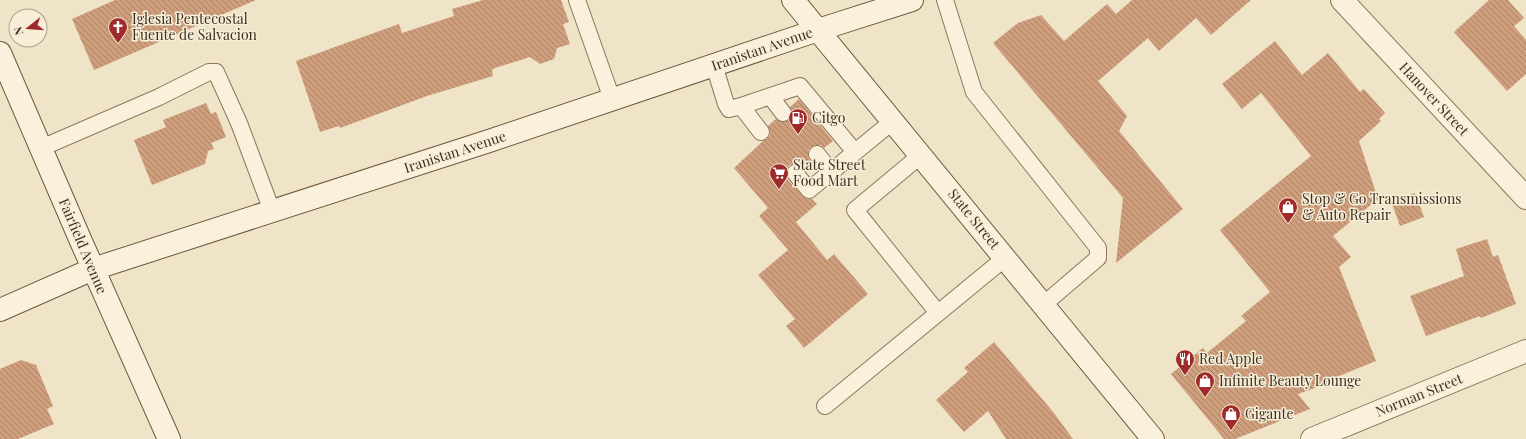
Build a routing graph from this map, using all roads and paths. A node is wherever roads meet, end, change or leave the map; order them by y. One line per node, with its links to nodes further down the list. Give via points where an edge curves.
1 (577, 0): 10 (lane)
2 (793, 0): 6 (street, State Street)
3 (912, 0): 6 (street, Iranistan Avenue)
4 (946, 0): 25 (lane, via 974,92 1098,248 1098,258)
5 (1342, 0): 21 (street, Hanover Street)
6 (818, 30): 8 (street, Iranistan Avenue); 13 (street, State Street)
7 (0, 53): 15 (street, Fairfield Avenue)
8 (714, 65): 10 (street, Iranistan Avenue); 11 (lane, via 729,109)
9 (770, 96): 11 (lane); 12 (lane); 16 (lane, via 800,86)
10 (612, 99): 22 (street, Iranistan Avenue)
11 (741, 106): 14 (lane)
12 (784, 113)
13 (893, 121): 16 (lane); 18 (street, State Street)
14 (761, 132)
15 (41, 148): 22 (lane, via 209,72 216,72 239,123); 24 (street, Fairfield Avenue)
16 (855, 152): 19 (lane)
17 (817, 154): 19 (lane)
18 (922, 156): 23 (street, State Street); 27 (lane, via 855,210)
19 (831, 172): 20 (lane, via 809,190)
20 (795, 173)
21 (1526, 198)
22 (272, 211): 24 (street, Iranistan Avenue)
23 (1005, 258): 25 (street, State Street); 27 (lane)
24 (93, 268): 26 (street, Iranistan Avenue); 30 (street, Fairfield Avenue)
25 (1043, 305): 31 (street, State Street)
26 (0, 310)
27 (938, 313): 29 (lane)
28 (1526, 351): 32 (street, Norman Street)
29 (825, 406)
30 (169, 439)
31 (1153, 439)
32 (1312, 439)

